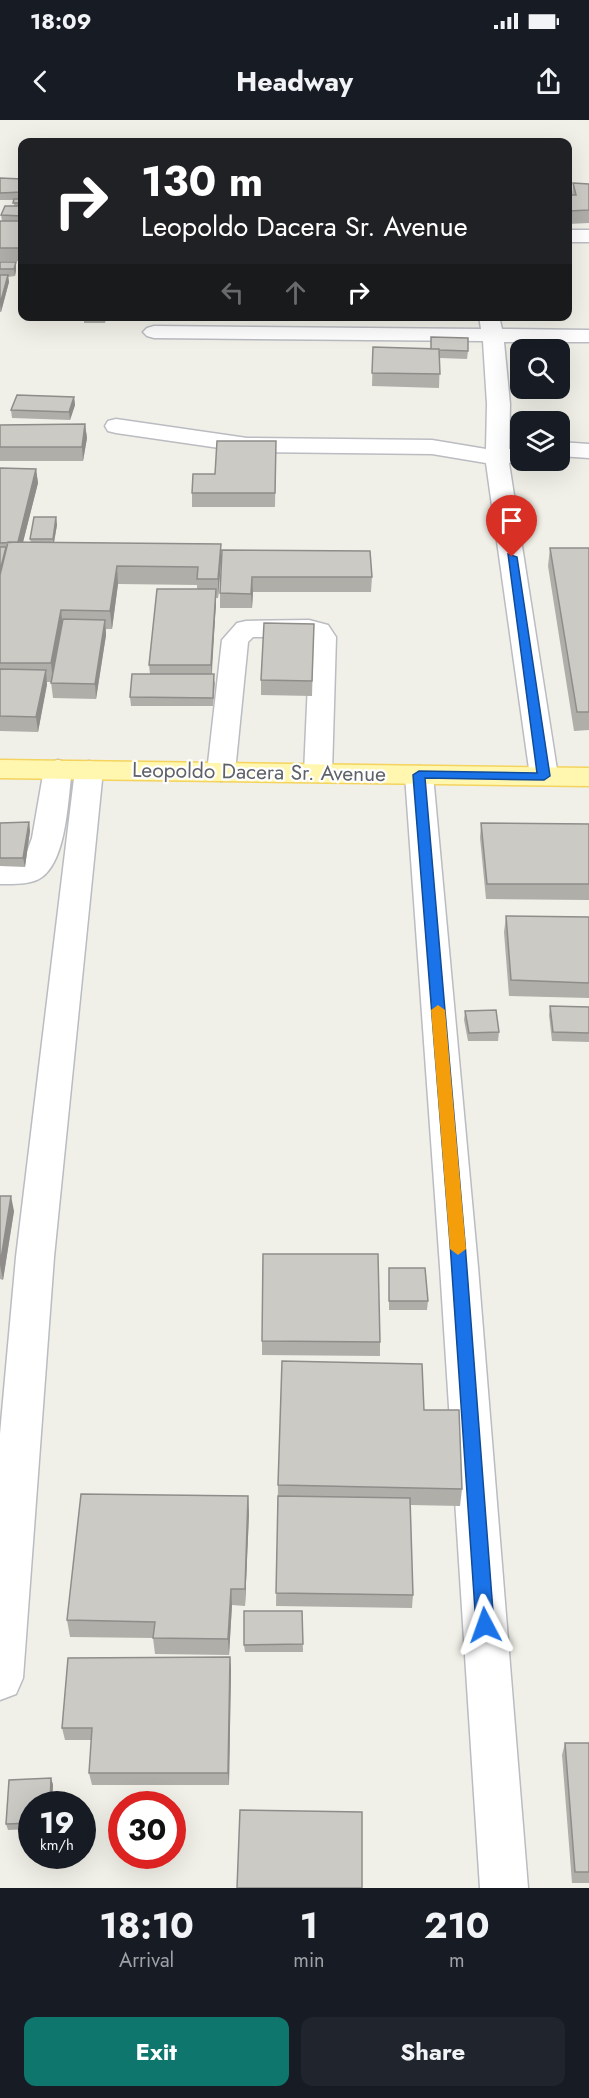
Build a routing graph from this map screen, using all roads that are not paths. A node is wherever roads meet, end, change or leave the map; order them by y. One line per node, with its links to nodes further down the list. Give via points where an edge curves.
1 (572, 236): 2 (street)
2 (589, 236)
3 (491, 326): 4 (street); 5 (street); 9 (street)
4 (154, 332)
5 (589, 336)
6 (116, 426): 9 (street, via 247,445 432,447)
7 (570, 450): 8 (street)
8 (589, 451)
9 (508, 456): 15 (street)
10 (0, 769): 11 (main road, Leopoldo Dacera Sr. Avenue)
11 (74, 769): 12 (main road, Leopoldo Dacera Sr. Avenue); 17 (street, via 43,855 33,869); 18 (street)
12 (221, 772): 13 (main road, Leopoldo Dacera Sr. Avenue); 13 (street, via 235,640 246,629 309,628 323,637)
13 (318, 773): 14 (main road, Leopoldo Dacera Sr. Avenue)
14 (419, 775): 15 (main road, Leopoldo Dacera Sr. Avenue); 19 (street)
15 (544, 776): 16 (main road, Leopoldo Dacera Sr. Avenue)
16 (589, 777)
17 (0, 874)
18 (0, 1678)
19 (504, 1888)

